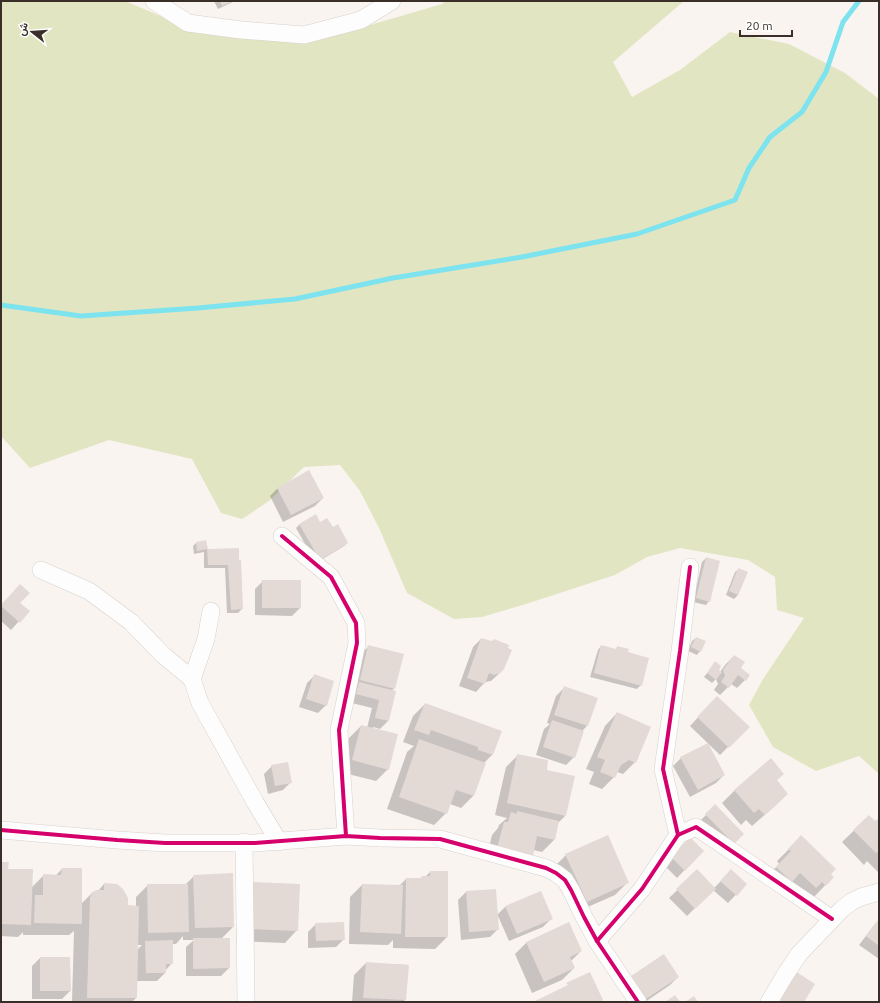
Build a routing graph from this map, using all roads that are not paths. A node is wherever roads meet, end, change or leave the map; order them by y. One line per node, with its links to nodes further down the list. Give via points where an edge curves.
1 (154, 1): 2 (street, via 188,23 304,35 361,20)
2 (392, 1)
3 (282, 536): 10 (street, via 331,577 356,623 358,643 339,730)
4 (690, 568): 9 (street, via 664,769)
5 (41, 570): 7 (street, via 89,591 131,622 163,655)
6 (211, 611): 7 (street, via 206,639)
7 (192, 679): 12 (street, via 200,704)
8 (1, 830): 11 (street, via 157,842)
9 (678, 835): 14 (street, via 696,827); 15 (street, via 642,889)
10 (346, 836): 12 (street); 15 (street, via 440,839 546,868 564,880 571,890)
11 (244, 842): 12 (street); 16 (street)
12 (279, 842)
13 (879, 892): 14 (street, via 851,902)
14 (832, 919): 18 (street, via 799,954)
15 (597, 941): 17 (street)
16 (246, 1002)
17 (638, 1002)
18 (769, 1002)

